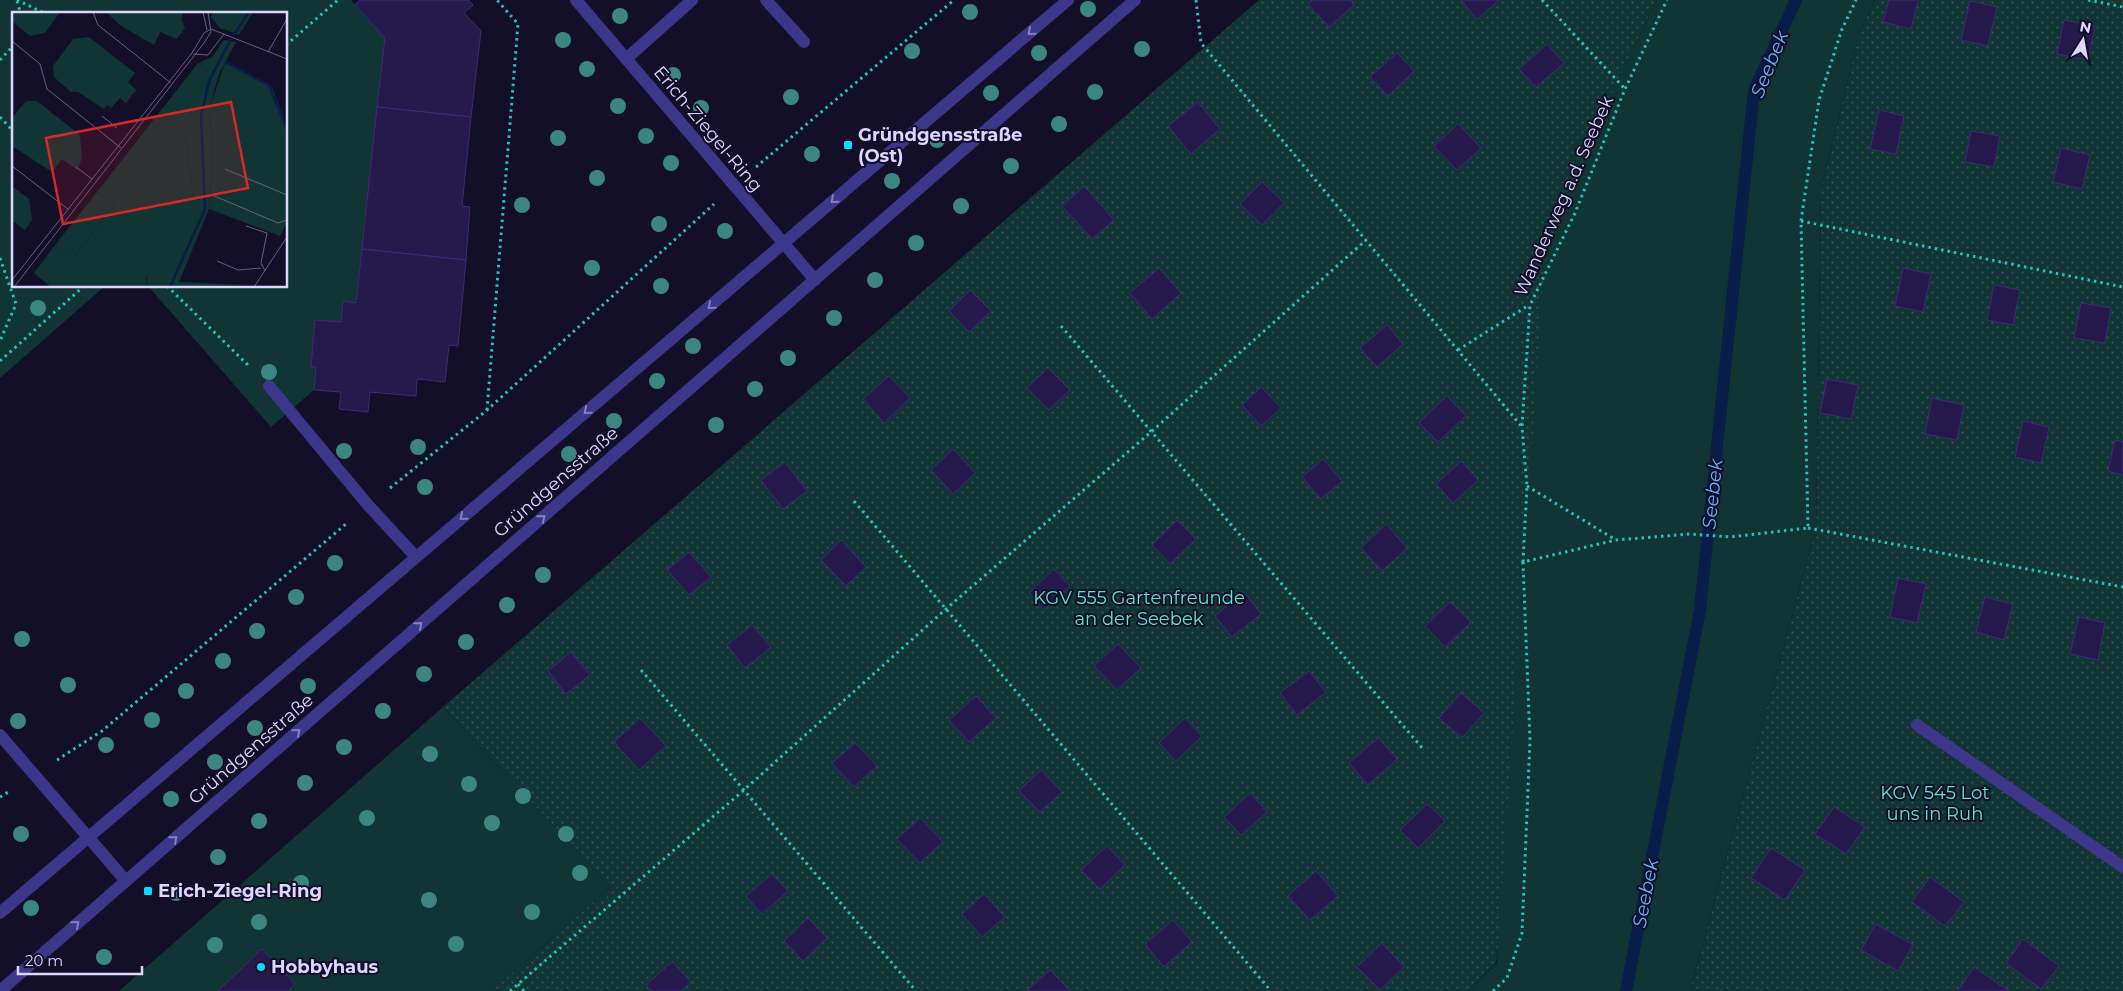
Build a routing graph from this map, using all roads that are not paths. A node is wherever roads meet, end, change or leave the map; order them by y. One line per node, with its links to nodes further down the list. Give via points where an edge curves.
1 (576, 0): 7 (street, Erich-Ziegel-Ring)
2 (692, 0): 7 (street)
3 (766, 0): 6 (street)
4 (1068, 0): 8 (street, Gründgensstraße, one-way to 8)
5 (1135, 0): 9 (street, Gründgensstraße)
6 (804, 42)
7 (626, 59): 8 (street, Erich-Ziegel-Ring)
8 (784, 244): 9 (street, Erich-Ziegel-Ring); 11 (street, Gründgensstraße, one-way to 11)
9 (815, 280): 16 (street, Gründgensstraße, one-way to 9)
10 (269, 386): 11 (street, via 368,505)
11 (416, 557): 14 (street, Gründgensstraße)
12 (1917, 726): 15 (street)
13 (0, 735): 14 (street)
14 (89, 837): 16 (street); 17 (street, Gründgensstraße)
15 (2123, 867)
16 (126, 881): 18 (street, Gründgensstraße, one-way to 16)
17 (0, 913)
18 (0, 991)

